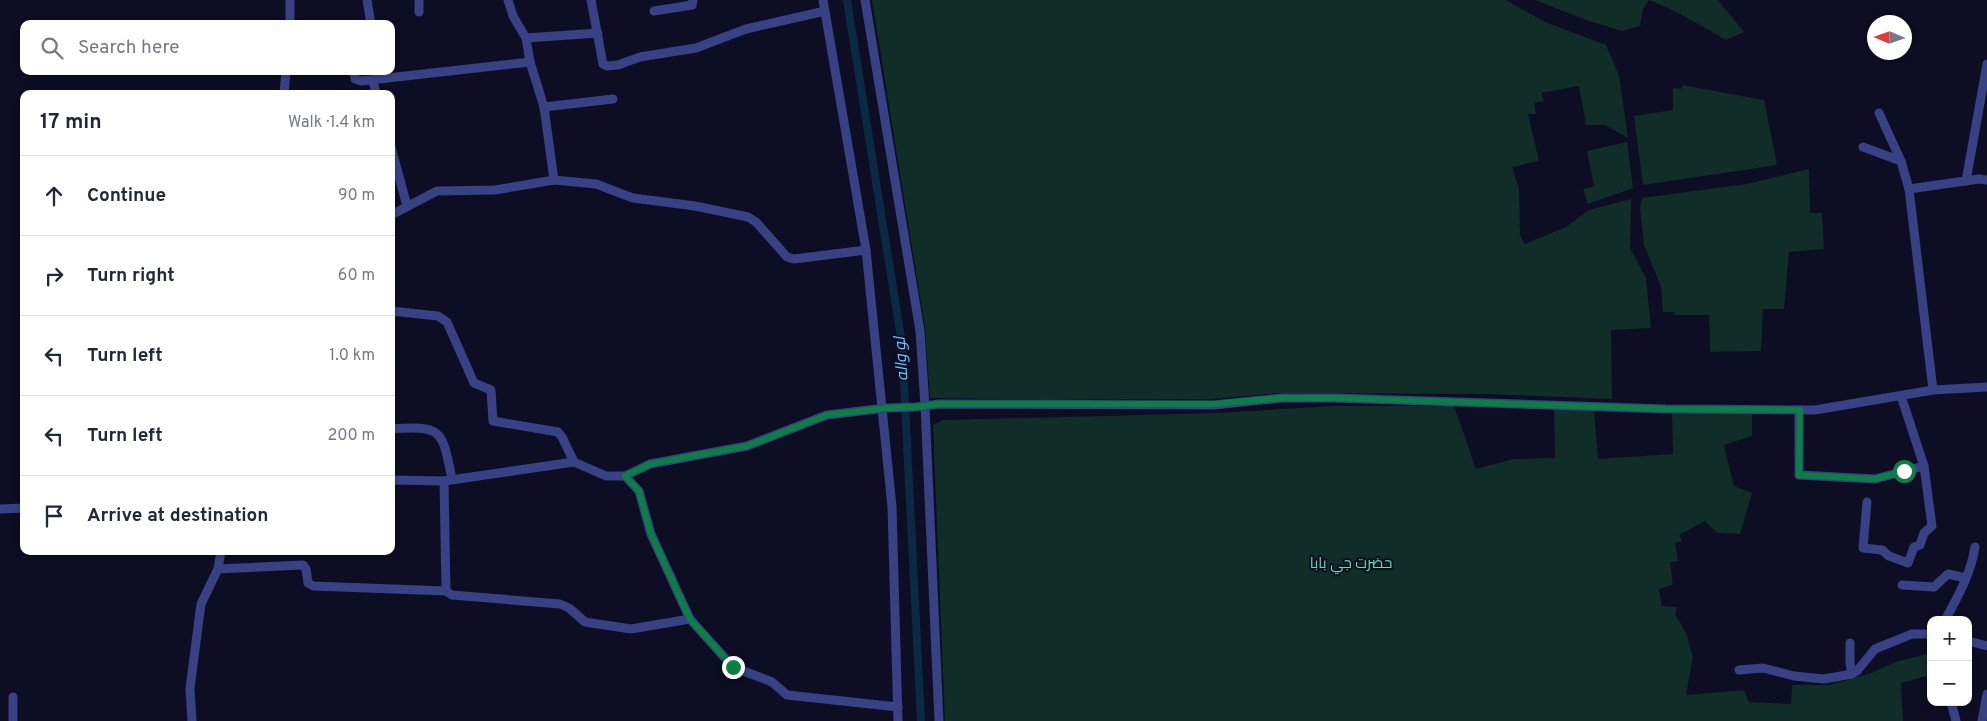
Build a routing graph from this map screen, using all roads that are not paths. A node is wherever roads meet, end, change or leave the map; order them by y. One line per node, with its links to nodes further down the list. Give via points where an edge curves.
1 (290, 0): 12 (street)
2 (367, 0): 13 (street)
3 (419, 0): 11 (street)
4 (508, 0): 15 (street)
5 (591, 0): 14 (street)
6 (693, 0): 9 (street, via 692,5)
7 (823, 0): 10 (street)
8 (866, 0): 40 (street, via 920,331)
9 (654, 11)
10 (824, 11): 14 (street, via 746,29 696,48 608,66 603,64); 35 (street)
11 (419, 12)
12 (290, 20)
13 (370, 20)
14 (598, 33): 15 (street)
15 (526, 38): 16 (street)
16 (530, 62): 20 (street); 24 (street)
17 (1987, 64): 31 (street)
18 (286, 75): 21 (street)
19 (354, 75): 20 (street, via 358,81)
20 (374, 80): 22 (street)
21 (284, 90)
22 (375, 90)
23 (613, 100): 24 (street)
24 (544, 107): 29 (street)
25 (1879, 113): 27 (street)
26 (1863, 147): 27 (street)
27 (1901, 161): 32 (street)
28 (395, 162): 33 (street)
29 (554, 180): 33 (street, via 495,190 437,191); 35 (street, via 596,184 633,198 748,217 787,257 794,259)
30 (1987, 180): 31 (street)
31 (1966, 181): 32 (street)
32 (1909, 189): 38 (street)
33 (407, 206): 34 (street)
34 (395, 213)
35 (866, 250): 41 (street)
36 (395, 311): 44 (street, via 444,319 474,383 491,390 494,421 558,432)
37 (1987, 387): 38 (street)
38 (1933, 390): 39 (street)
39 (1901, 396): 42 (street); 45 (street)
40 (921, 407): 41 (street); 42 (street, via 939,404 1214,404 1282,398 1336,398); 73 (street)
41 (884, 408): 46 (street, via 827,415 747,446 650,464); 69 (street, via 892,507)
42 (1800, 410): 45 (street, via 1799,475 1875,479)
43 (395, 429): 48 (street, via 418,427 436,432 444,442)
44 (574, 462): 46 (street, via 606,476); 48 (street)
45 (1924, 466): 49 (street, via 1932,526 1924,533 1920,545 1914,547 1908,564 1882,550 1863,548)
46 (625, 476): 59 (street, via 639,491 651,534)
47 (395, 480): 48 (street)
48 (448, 480): 57 (street)
49 (1867, 502)
50 (20, 508): 51 (street)
51 (0, 509)
52 (1975, 547): 55 (street)
53 (220, 555): 54 (street)
54 (218, 569): 57 (street, via 303,565 308,583 314,586); 71 (street, via 201,604 190,688)
55 (1966, 578): 56 (street, via 1948,574 1934,587); 58 (street)
56 (1902, 585)
57 (446, 592): 59 (street, via 560,604 585,622 631,629)
58 (1947, 616)
59 (690, 619): 69 (street, via 733,667 772,682 787,695)
60 (1927, 634): 65 (street, via 1912,634 1875,649)
61 (1972, 642): 63 (street)
62 (1850, 643): 65 (street)
63 (1987, 646)
64 (1739, 670): 65 (street, via 1763,668 1824,679)
65 (1852, 674)
66 (1987, 694): 75 (street)
67 (13, 697): 70 (street)
68 (1952, 706): 74 (street)
69 (898, 707): 72 (street)
70 (12, 721)
71 (192, 721)
72 (898, 721)
73 (939, 721)
74 (1956, 721)
75 (1982, 721)

